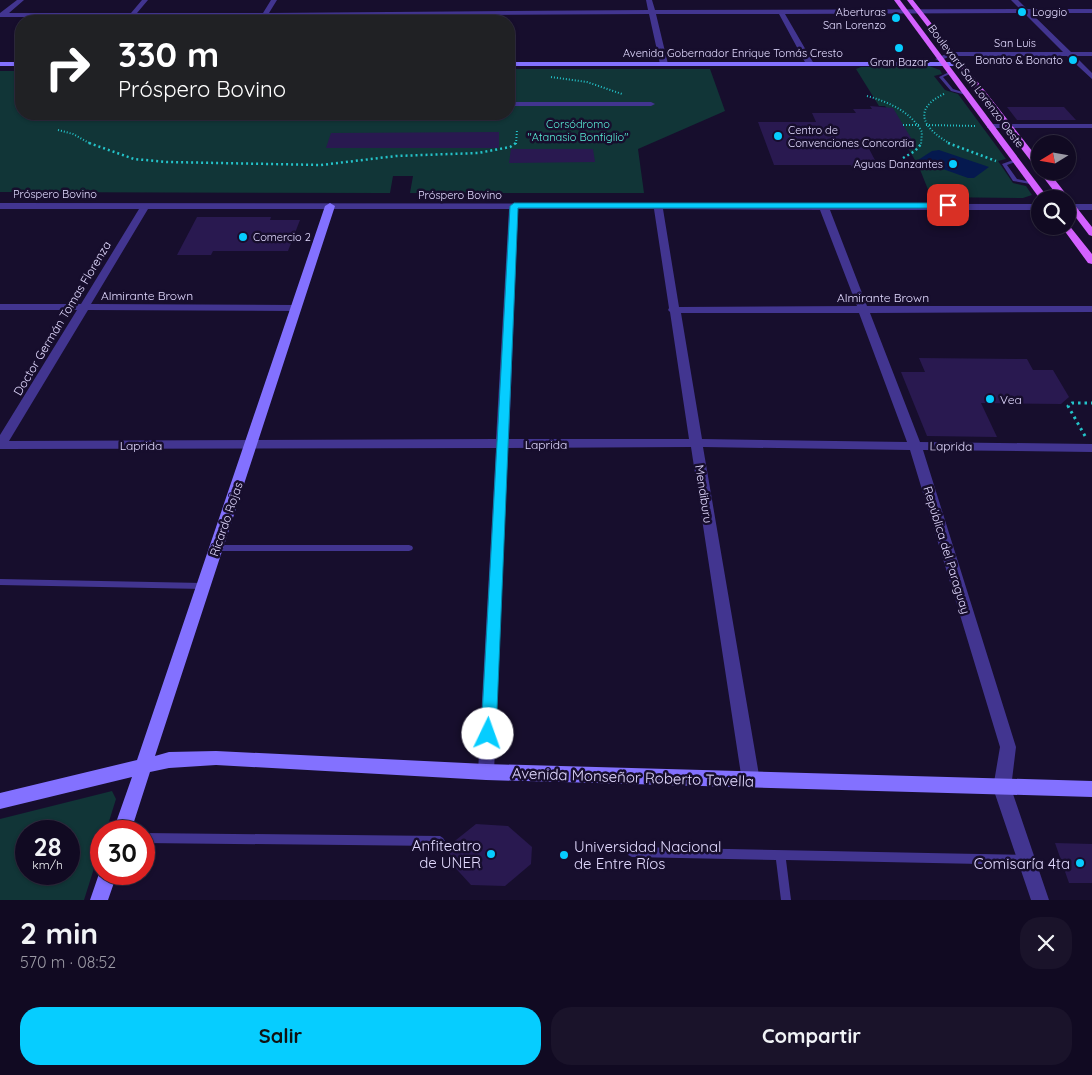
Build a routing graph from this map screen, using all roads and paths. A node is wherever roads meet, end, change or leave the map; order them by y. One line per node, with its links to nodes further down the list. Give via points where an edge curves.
1 (21, 0): 18 (street)
2 (145, 0): 15 (street)
3 (274, 0): 16 (street)
4 (649, 0): 14 (street)
5 (897, 0): 9 (main road, Boulevard San Lorenzo Oeste)
6 (910, 0): 10 (main road, Boulevard San Lorenzo Oeste)
7 (1014, 0): 11 (street)
8 (395, 10): 14 (street); 16 (street, via 380,15); 17 (street)
9 (905, 11): 10 (street); 13 (street); 23 (main road, Boulevard San Lorenzo Oeste)
10 (919, 11): 11 (street); 20 (main road, Boulevard San Lorenzo Oeste)
11 (1025, 11): 12 (street); 21 (street)
12 (1092, 11)
13 (781, 12): 14 (street); 28 (street)
14 (652, 13): 27 (street)
15 (132, 15)
16 (265, 15)
17 (394, 15)
18 (1, 16): 19 (street)
19 (15, 16)
20 (950, 54): 21 (street, San Luis); 23 (street, San Luis); 29 (main road, Boulevard San Lorenzo Oeste)
21 (1069, 54): 22 (street, San Luis); 31 (street)
22 (1092, 54)
23 (941, 61): 28 (street, Avenida Gobernador Enrique Tomás Cresto); 29 (street, Avenida Gobernador Enrique Tomás Cresto); 30 (main road, Boulevard San Lorenzo Oeste)
24 (0, 64): 25 (street)
25 (15, 64)
26 (515, 64): 27 (street, Avenida Gobernador Enrique Tomás Cresto)
27 (664, 64): 28 (street, Avenida Gobernador Enrique Tomás Cresto)
28 (810, 64)
29 (958, 64): 42 (main road, Boulevard San Lorenzo Oeste)
30 (950, 74): 33 (lane, via 941,77); 34 (main road, Boulevard San Lorenzo Oeste)
31 (1092, 77)
32 (550, 78): 37 (path, via 610,89)
33 (952, 90): 34 (lane); 40 (path, via 925,106)
34 (966, 94): 41 (main road, Boulevard San Lorenzo Oeste)
35 (868, 96): 39 (path, via 894,106)
36 (515, 104): 37 (street)
37 (651, 104)
38 (903, 126): 39 (path)
39 (919, 126): 40 (path); 47 (path, via 921,144)
40 (925, 126): 41 (path); 49 (path, via 960,149)
41 (990, 126): 42 (street); 48 (main road, Boulevard San Lorenzo Oeste)
42 (1007, 126): 43 (street); 46 (main road, Boulevard San Lorenzo Oeste)
43 (1092, 126)
44 (58, 130): 45 (path, via 144,160 321,165 396,156 478,153 516,144)
45 (517, 130)
46 (1031, 156)
47 (903, 158)
48 (1016, 160): 49 (lane); 51 (main road, Boulevard San Lorenzo Oeste)
49 (1004, 164): 51 (lane, via 1015,180)
50 (1050, 180): 53 (main road)
51 (1034, 184): 52 (main road, Boulevard San Lorenzo Oeste)
52 (1038, 190)
53 (1058, 190)
54 (1076, 204): 62 (street)
55 (0, 206): 56 (street, Próspero Bovino)
56 (145, 206): 57 (street, Próspero Bovino); 68 (street, Doctor Germán Tomas Florenza)
57 (330, 206): 58 (street, Próspero Bovino); 69 (street, Ricardo Rojas)
58 (514, 206): 61 (street, Próspero Bovino); 76 (street)
59 (824, 206): 60 (street, Próspero Bovino); 61 (street, Próspero Bovino); 72 (street, República del Paraguay)
60 (1031, 206)
61 (658, 207): 71 (street, Mendiburu)
62 (1092, 207)
63 (1076, 213): 64 (main road)
64 (1092, 233)
65 (1073, 235): 66 (main road)
66 (1092, 261)
67 (0, 306): 68 (street, Almirante Brown)
68 (85, 307): 69 (street, Almirante Brown); 75 (street, Doctor Germán Tomas Florenza)
69 (295, 308): 78 (street, Ricardo Rojas)
70 (1092, 309): 72 (street, Almirante Brown)
71 (673, 310): 72 (street, Almirante Brown); 74 (street, Mendiburu)
72 (863, 310): 79 (street, República del Paraguay)
73 (1092, 403): 77 (path, via 1068,406)
74 (696, 443): 76 (street, Laprida); 79 (street, Laprida); 86 (street, Mendiburu)
75 (0, 444): 78 (street, Laprida)
76 (502, 444): 78 (street, Laprida); 85 (street)
77 (1090, 444): 79 (street, Laprida)
78 (251, 445): 80 (street, Ricardo Rojas)
79 (915, 445): 87 (street, República del Paraguay, via 1008,748)
80 (216, 548): 81 (lane); 83 (street, Ricardo Rojas)
81 (409, 548)
82 (0, 582): 83 (lane)
83 (203, 586): 84 (street, Ricardo Rojas)
84 (143, 766): 85 (street, Avenida Monseñor Roberto Tavella, via 169,760 216,758); 89 (street, Avenida Monseñor Roberto Tavella); 90 (street, Ricardo Rojas)
85 (486, 772): 86 (street, Avenida Monseñor Roberto Tavella)
86 (751, 781): 87 (street, Avenida Monseñor Roberto Tavella)
87 (1002, 788): 88 (street, Avenida Monseñor Roberto Tavella); 95 (street, República del Paraguay)
88 (1092, 789)
89 (0, 801)
90 (126, 820)
91 (155, 838): 92 (lane)
92 (440, 841)
93 (632, 852): 94 (lane)
94 (780, 856): 95 (lane); 98 (lane)
95 (1027, 860): 99 (street, República del Paraguay)
96 (105, 885): 97 (street)
97 (100, 900)
98 (786, 900)
99 (1040, 900)

